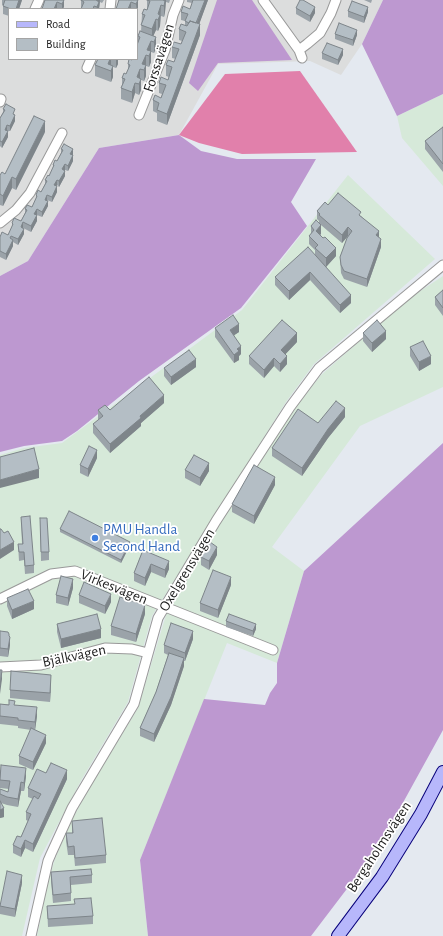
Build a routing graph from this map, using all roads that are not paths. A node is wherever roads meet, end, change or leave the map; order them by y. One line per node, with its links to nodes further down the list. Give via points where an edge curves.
1 (179, 0): 4 (street, Forssavägen, via 165,50)
2 (263, 0): 3 (street, via 300,54 320,33)
3 (336, 0)
4 (139, 115)
5 (62, 134): 6 (street, via 30,193 16,210)
6 (0, 223)
7 (443, 266): 9 (street, Oxelgrensvägen, via 319,368 290,406 216,521)
8 (0, 599): 9 (street, Virkesvägen, via 51,574 75,572)
9 (165, 608): 10 (street, Virkesvägen); 11 (street, Oxelgrensvägen, via 158,618)
10 (273, 650)
11 (148, 653): 12 (street, Bjälkvägen, via 132,649 105,648 41,665); 14 (street, Oxelgrensvägen, via 134,704 72,808 48,861)
12 (0, 667)
13 (443, 772): 15 (main road, Bergaholmsvägen, via 421,814 382,877)
14 (31, 936)
15 (338, 936)

